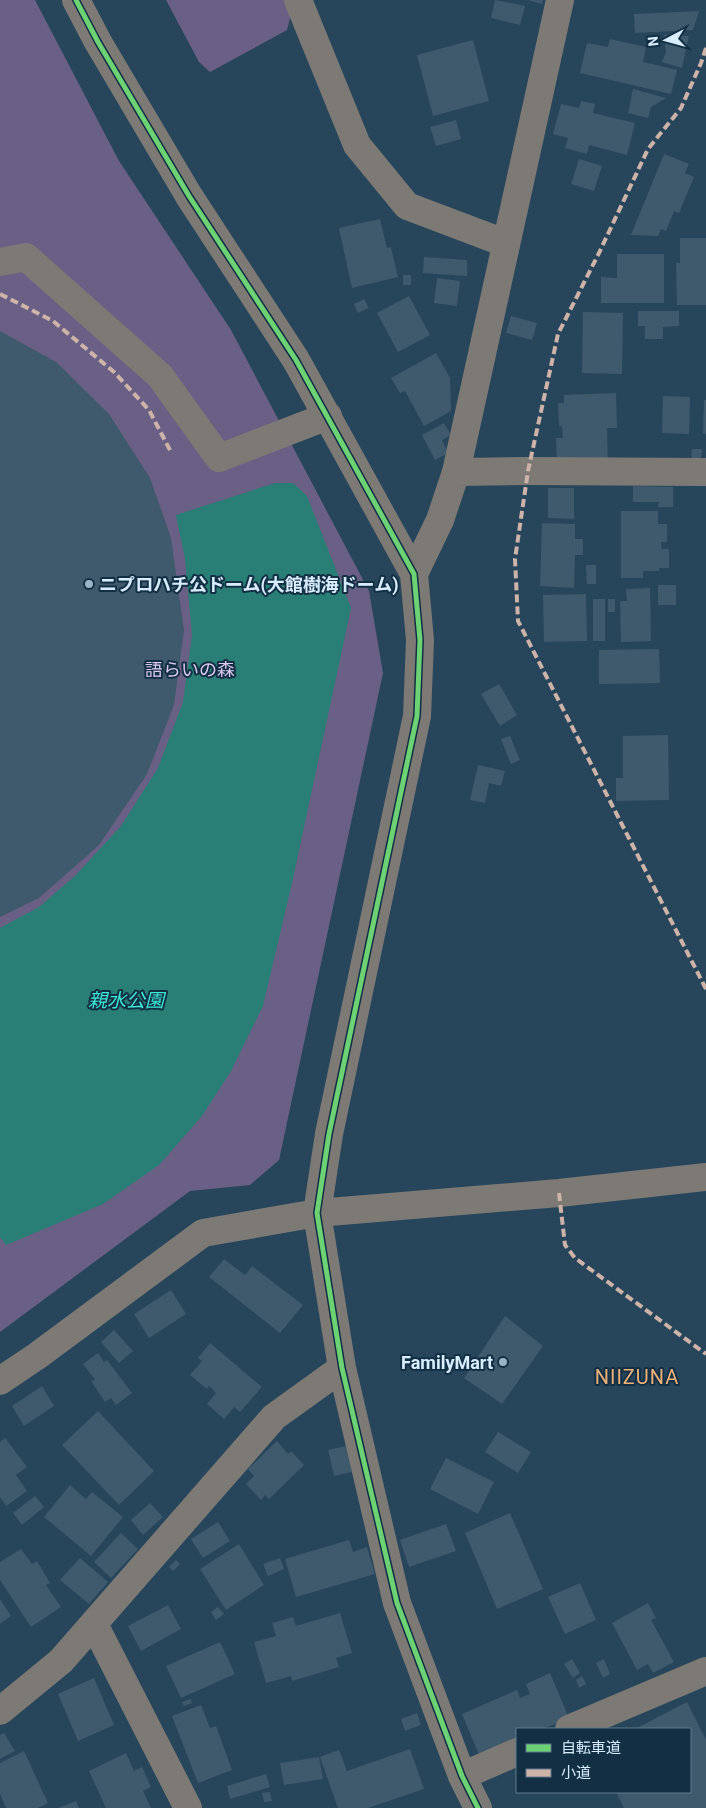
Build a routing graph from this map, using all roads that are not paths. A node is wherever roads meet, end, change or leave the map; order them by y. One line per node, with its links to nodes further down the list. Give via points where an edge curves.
1 (76, 0): 6 (street, via 189,196 296,360)
2 (298, 0): 4 (street, via 357,145 406,206)
3 (560, 0): 4 (street)
4 (505, 244): 7 (street)
5 (0, 262): 6 (street, via 26,257 160,376 219,458)
6 (328, 416): 9 (street)
7 (456, 472): 8 (street); 9 (street, via 440,520)
8 (706, 472)
9 (414, 574): 11 (street, via 420,640 417,716 329,1134)
10 (706, 1177): 11 (street)
11 (317, 1213): 12 (street); 13 (street, via 203,1234)
12 (342, 1368): 14 (street, via 274,1417); 19 (street, via 397,1603)
13 (0, 1381)
14 (94, 1624): 16 (street, via 62,1661); 20 (street)
15 (706, 1671): 17 (street)
16 (0, 1711)
17 (571, 1728)
18 (516, 1752): 19 (street)
19 (462, 1776): 21 (street)
20 (188, 1808)
21 (478, 1808)

